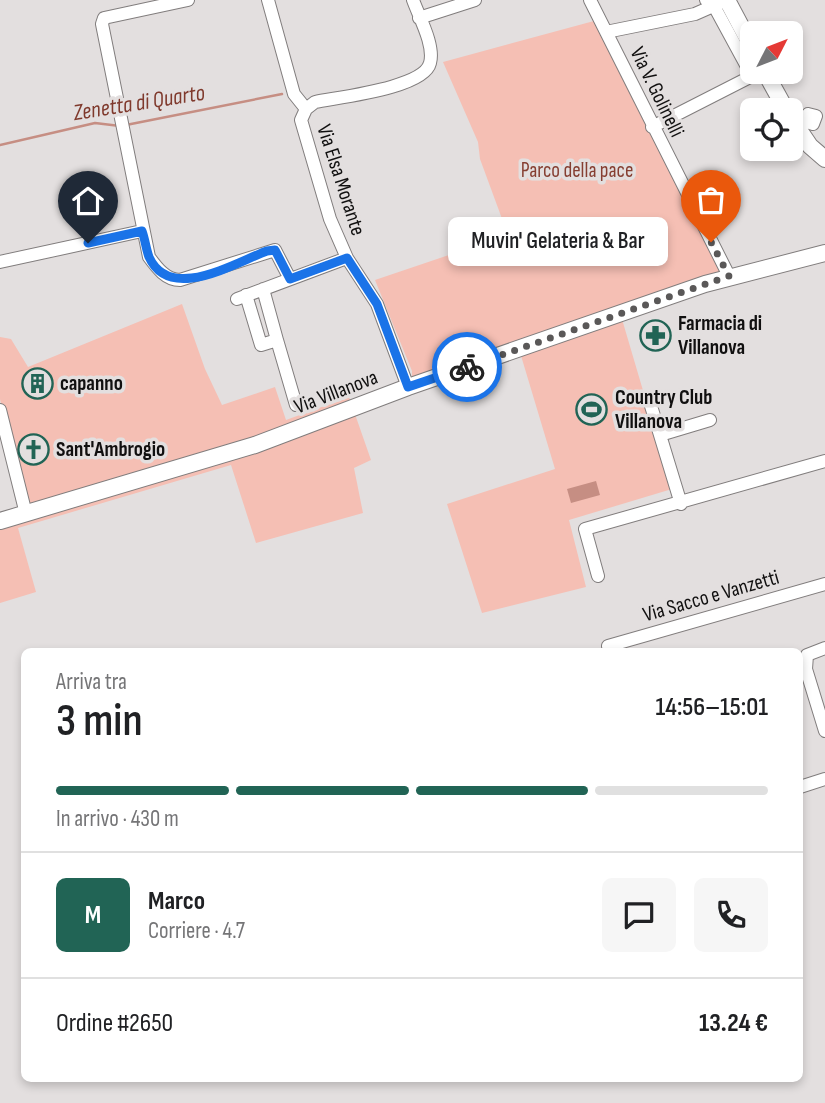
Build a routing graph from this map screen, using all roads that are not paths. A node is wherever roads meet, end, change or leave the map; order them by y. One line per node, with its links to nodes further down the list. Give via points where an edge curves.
1 (188, 0): 16 (street, via 104,18 102,24)
2 (268, 0): 12 (street, Via Elsa Morante)
3 (413, 0): 7 (street)
4 (475, 0): 7 (street)
5 (590, 0): 9 (street, Via V. Golinelli)
6 (718, 2): 8 (main road); 9 (street, via 695,14); 10 (street)
7 (419, 18): 12 (street, via 430,51 425,72 410,82 315,102)
8 (740, 31)
9 (606, 32): 13 (street, Via V. Golinelli)
10 (740, 41)
11 (740, 83): 13 (street)
12 (304, 115): 18 (street, Via Elsa Morante, via 330,219)
13 (652, 127): 20 (street, Via V. Golinelli)
14 (803, 129): 15 (main road)
15 (825, 159)
16 (142, 231): 19 (street); 21 (street, via 149,257 174,280 275,250)
17 (825, 256): 20 (main road, Via Villanova)
18 (347, 258): 21 (street); 24 (street, Via Elsa Morante, via 377,304)
19 (0, 262)
20 (729, 276): 25 (main road, Via Villanova)
21 (290, 279): 22 (street)
22 (262, 289): 23 (street); 23 (street, via 242,297 261,345)
23 (277, 340): 27 (street)
24 (398, 364): 25 (street, Via Elsa Morante); 26 (street)
25 (408, 387): 26 (main road, Via Villanova)
26 (388, 395): 34 (main road, Via Villanova, via 206,461)
27 (296, 405)
28 (651, 406): 31 (street)
29 (0, 410): 34 (street)
30 (710, 420): 31 (street)
31 (660, 435): 33 (street)
32 (825, 461): 33 (street)
33 (681, 504): 36 (street, via 585,529)
34 (26, 514): 35 (main road, Via Villanova)
35 (0, 521)
36 (598, 576)
37 (825, 584): 38 (street, Via Sacco e Vanzetti)
38 (608, 646)
39 (825, 648): 40 (street, via 807,655 806,669)
40 (825, 731)
41 (825, 779): 42 (street)
42 (803, 786)

